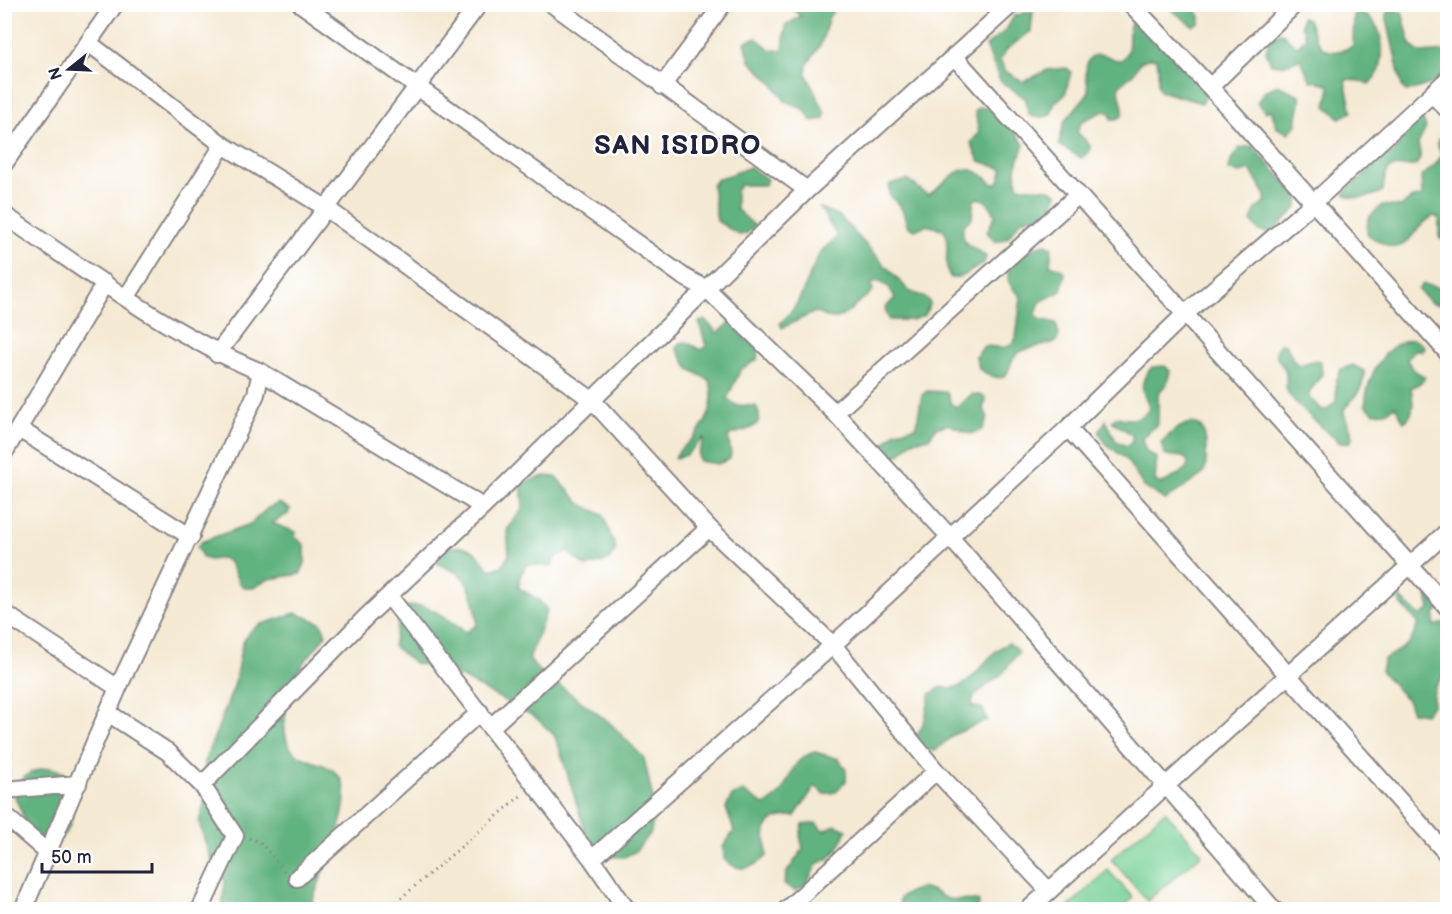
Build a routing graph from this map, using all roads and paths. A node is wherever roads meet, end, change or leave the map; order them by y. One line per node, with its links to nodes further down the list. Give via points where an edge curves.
1 (115, 4): 9 (street)
2 (300, 4): 14 (street)
3 (479, 4): 14 (street)
4 (552, 4): 12 (street)
5 (723, 4): 12 (street)
6 (1012, 4): 10 (street)
7 (1131, 4): 13 (street)
8 (1295, 4): 13 (street)
9 (90, 44): 17 (street); 18 (street)
10 (954, 56): 19 (street); 20 (street)
11 (1448, 79): 15 (street)
12 (662, 86): 19 (street)
13 (1210, 87): 21 (street)
14 (417, 88): 22 (street); 25 (street, via 684,277)
15 (1432, 94): 16 (street); 21 (street)
16 (1448, 110)
17 (223, 145): 22 (street); 26 (street)
18 (4, 164)
19 (807, 190): 25 (street)
20 (1077, 196): 27 (street); 32 (street)
21 (1312, 204): 27 (street); 28 (street)
22 (326, 208): 29 (street); 31 (street)
23 (4, 215): 24 (street)
24 (105, 283): 26 (street); 34 (street)
25 (707, 289): 31 (street); 32 (street)
26 (126, 297): 29 (street)
27 (1185, 314): 33 (street); 41 (street)
28 (1448, 353)
29 (217, 354): 30 (street)
30 (261, 372): 36 (street); 39 (street, via 256,394)
31 (592, 400): 36 (street); 37 (street)
32 (835, 413): 40 (street)
33 (1068, 428): 40 (street); 46 (street)
34 (19, 429): 35 (street); 39 (street)
35 (4, 453)
36 (483, 507): 42 (street)
37 (710, 528): 45 (street); 50 (street)
38 (1448, 531): 41 (street)
39 (191, 537): 47 (street)
40 (950, 537): 45 (street); 54 (street)
41 (1410, 564): 43 (street); 46 (street)
42 (389, 596): 48 (street); 55 (street)
43 (1448, 608)
44 (4, 614): 47 (street)
45 (833, 645): 51 (street); 61 (street)
46 (1288, 677): 54 (street); 60 (street)
47 (118, 688): 49 (street)
48 (480, 712): 50 (street); 62 (street)
49 (108, 713): 52 (street); 55 (street, via 168,752)
50 (491, 727): 53 (street)
51 (936, 771): 63 (street); 68 (street)
52 (78, 784): 56 (street); 59 (street)
53 (535, 784): 61 (street); 66 (path)
54 (1164, 784): 63 (street); 70 (street)
55 (201, 785): 58 (street)
56 (4, 790)
57 (4, 815): 59 (street)
58 (235, 836): 62 (path, via 260,842 289,876); 65 (street)
59 (48, 853): 64 (street)
60 (1448, 855)
61 (592, 859): 67 (street)
62 (297, 878)
63 (1049, 891): 69 (street)
64 (23, 909)
65 (200, 909)
66 (387, 909)
67 (627, 909)
68 (786, 909)
69 (1028, 909)
70 (1274, 909)

